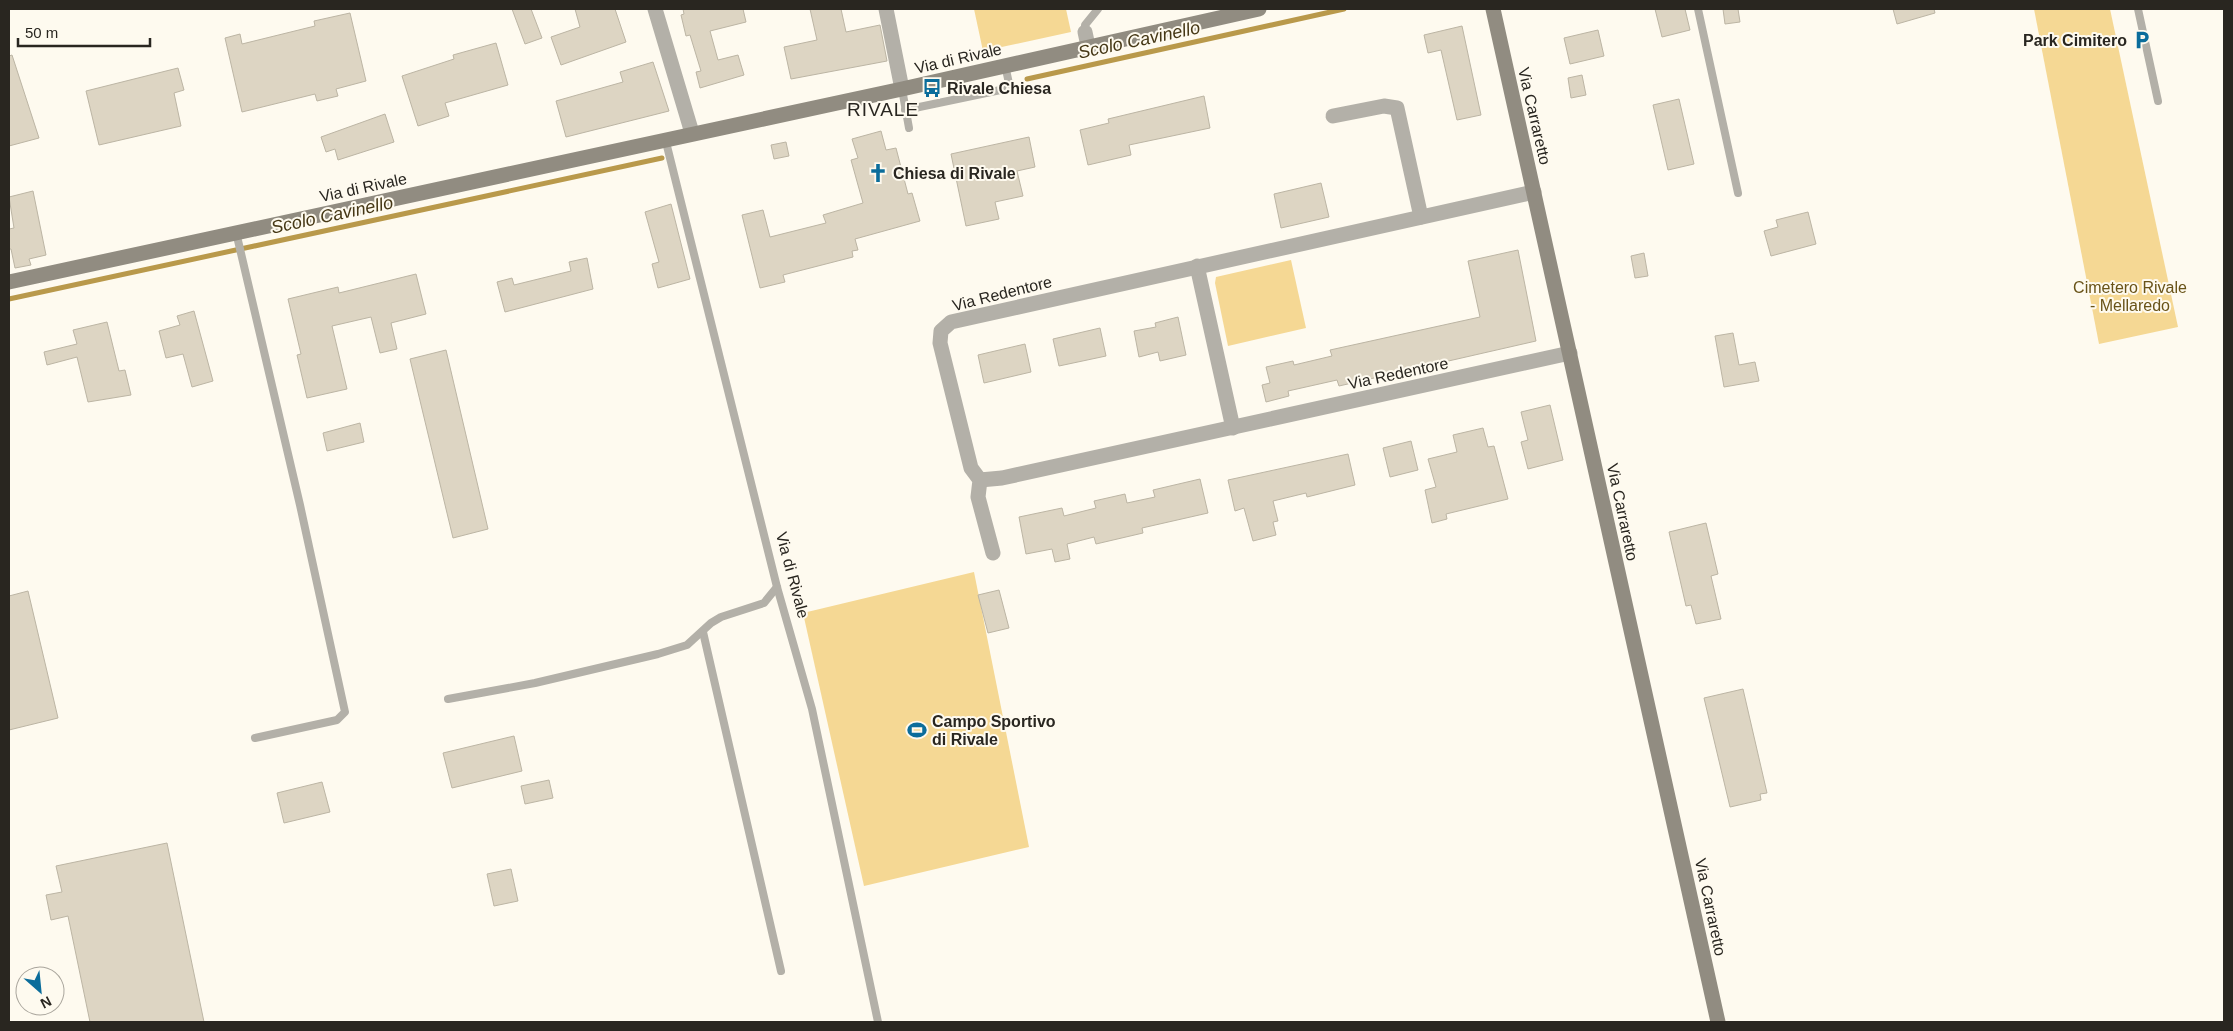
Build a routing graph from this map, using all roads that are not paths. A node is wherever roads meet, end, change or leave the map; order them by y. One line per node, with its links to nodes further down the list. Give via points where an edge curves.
1 (656, 9): 15 (street)
2 (886, 9): 10 (street)
3 (1098, 9): 8 (lane, via 1085,25)
4 (1253, 9): 8 (street, Via di Rivale)
5 (1494, 9): 17 (street, Via Carraretto)
6 (1698, 9): 18 (lane)
7 (2138, 9): 11 (lane)
8 (1087, 39): 9 (street, Via di Rivale)
9 (1005, 65): 10 (street, Via di Rivale); 12 (lane, via 1010,88)
10 (902, 88): 12 (lane); 15 (street, Via di Rivale)
11 (2158, 101)
12 (905, 110): 14 (lane)
13 (1334, 116): 19 (street, via 1384,106 1397,108)
14 (909, 128)
15 (692, 133): 16 (street, Via di Rivale)
16 (665, 138): 20 (street, Via di Rivale); 27 (lane, Via di Rivale)
17 (1534, 192): 19 (street, Via Redentore); 23 (street, Via Carraretto)
18 (1738, 193)
19 (1421, 217): 21 (street, Via Redentore)
20 (237, 237): 22 (street, Via di Rivale); 30 (lane, via 345,712 337,720)
21 (1197, 266): 24 (street); 25 (street, Via Redentore, via 961,318 944,327 940,336 941,350 971,468)
22 (9, 282)
23 (1570, 353): 24 (street, Via Redentore); 33 (street, Via Carraretto)
24 (1233, 428): 25 (street, Via Redentore)
25 (980, 480): 26 (street, Via Redentore, via 978,497)
26 (993, 553)
27 (777, 587): 28 (lane, via 764,603 721,617); 32 (lane, Via di Rivale, via 812,709)
28 (703, 632): 29 (lane, via 687,645 658,654 535,683); 31 (lane)
29 (448, 699)
30 (255, 738)
31 (781, 971)
32 (878, 1022)
33 (1718, 1022)

